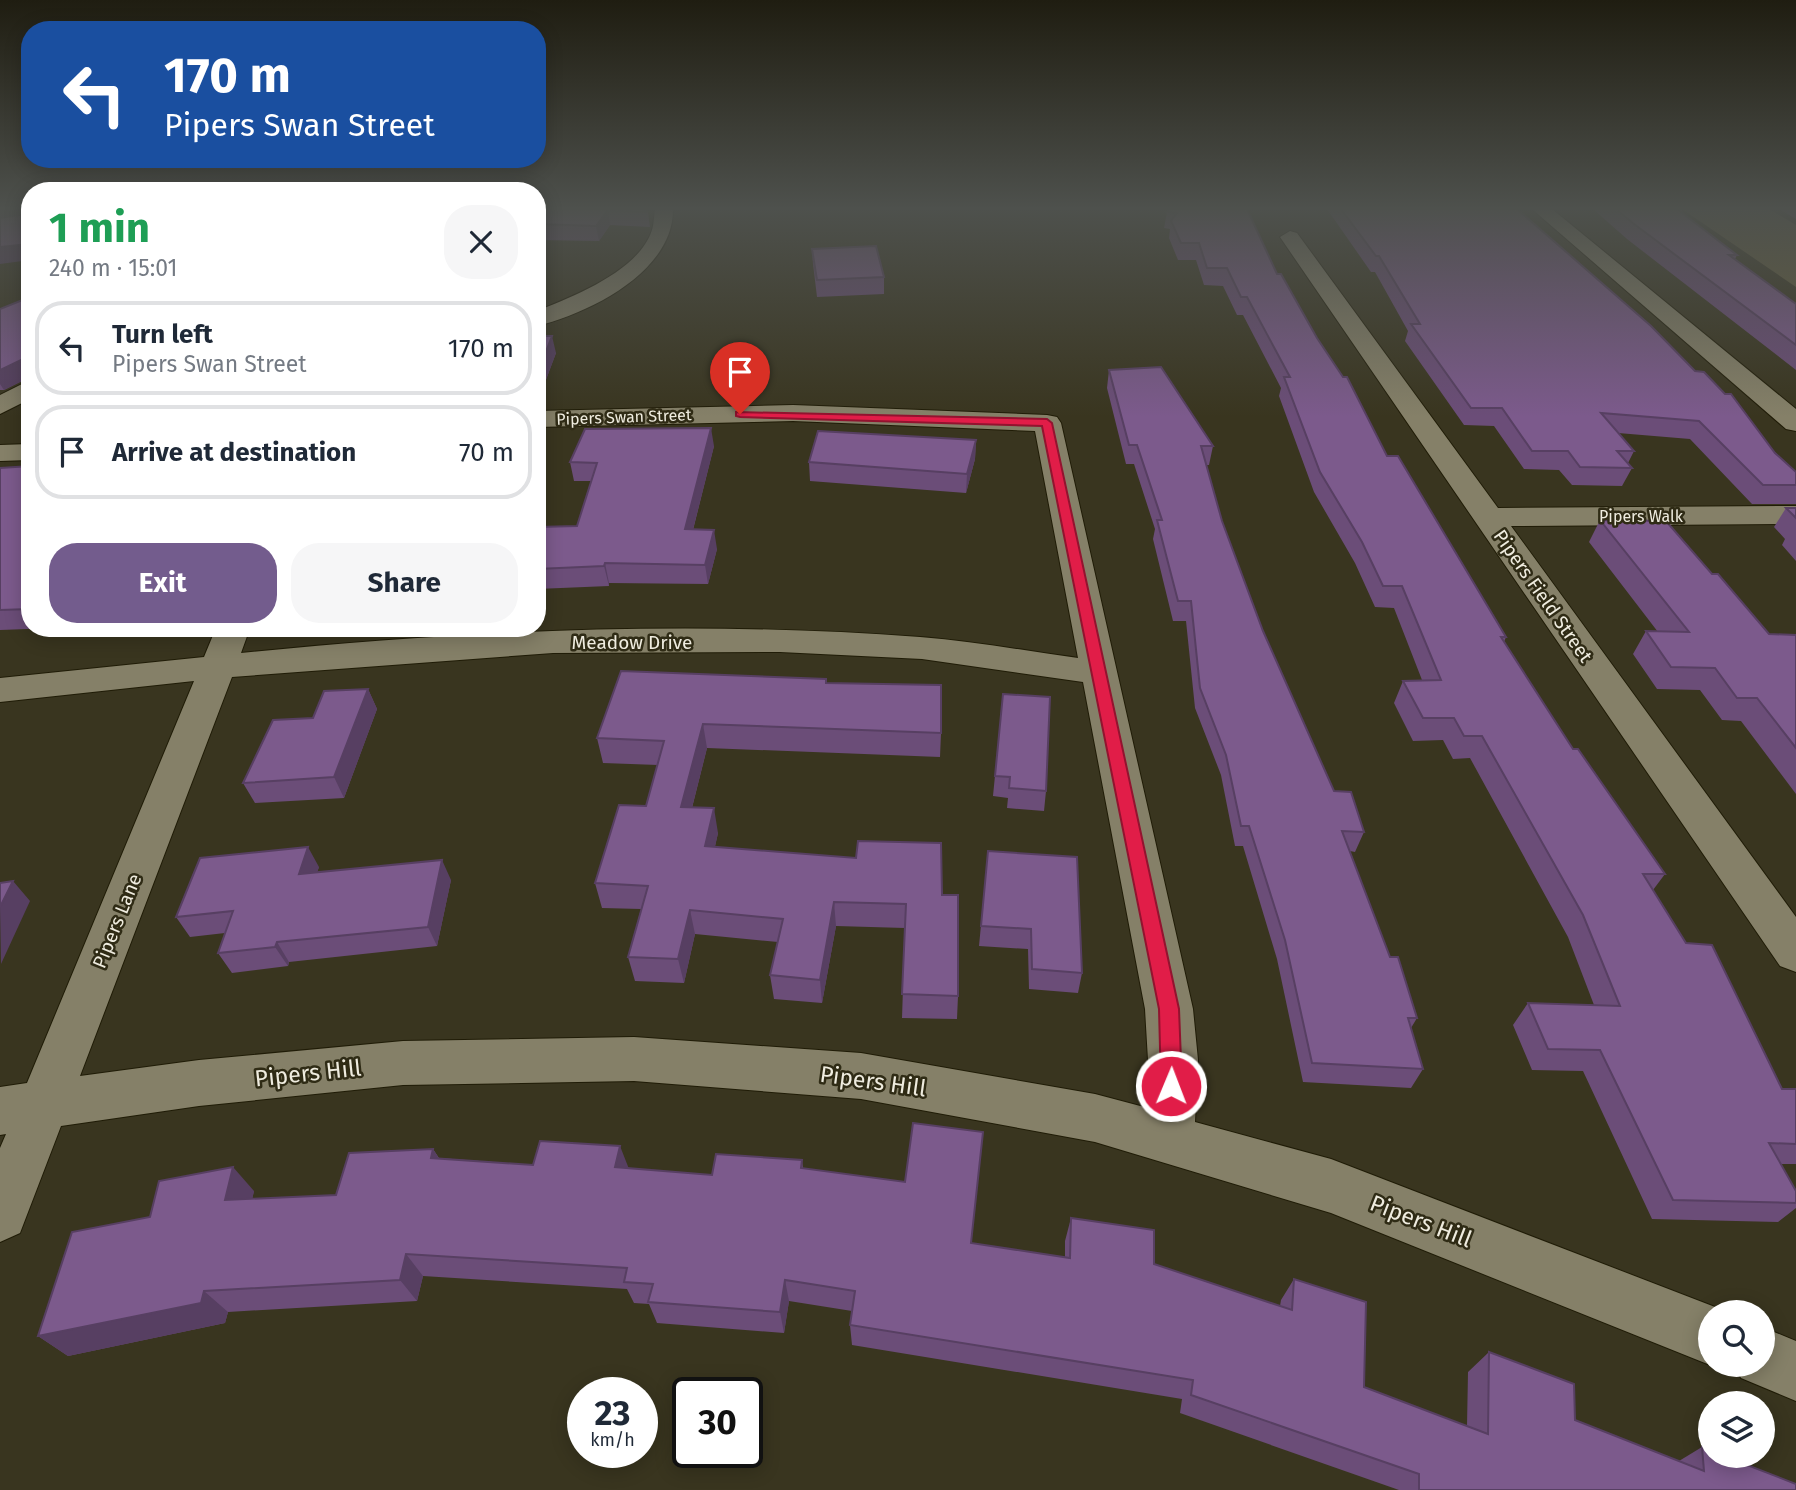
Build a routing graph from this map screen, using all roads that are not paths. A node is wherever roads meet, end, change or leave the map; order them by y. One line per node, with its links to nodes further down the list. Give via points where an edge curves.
1 (617, 279): 4 (street)
2 (1319, 279): 12 (street, Pipers Field Street)
3 (1624, 279): 8 (street)
4 (546, 315)
5 (21, 393): 6 (street)
6 (0, 406)
7 (546, 419): 14 (street, Pipers Swan Street, via 793,413 1047,423)
8 (1796, 423)
9 (21, 452): 10 (street)
10 (0, 453)
11 (1796, 515): 12 (street, Pipers Walk)
12 (1487, 517): 16 (street, Pipers Field Street)
13 (225, 648): 14 (street, Meadow Drive, via 282,660 553,642 780,641 922,649); 15 (street, Meadow Drive); 17 (street, Pipers Lane)
14 (1097, 672): 18 (street, via 1169,1009 1173,1060)
15 (0, 690)
16 (1796, 953)
17 (22, 1108): 18 (street, Pipers Hill, via 199,1083 403,1063 634,1059 861,1076 1095,1118); 19 (street, Pipers Lane)
18 (1168, 1138): 20 (street, Pipers Hill, via 1331,1186)
19 (0, 1213)
20 (1698, 1330)
21 (1775, 1362): 22 (street)
22 (1796, 1371)

